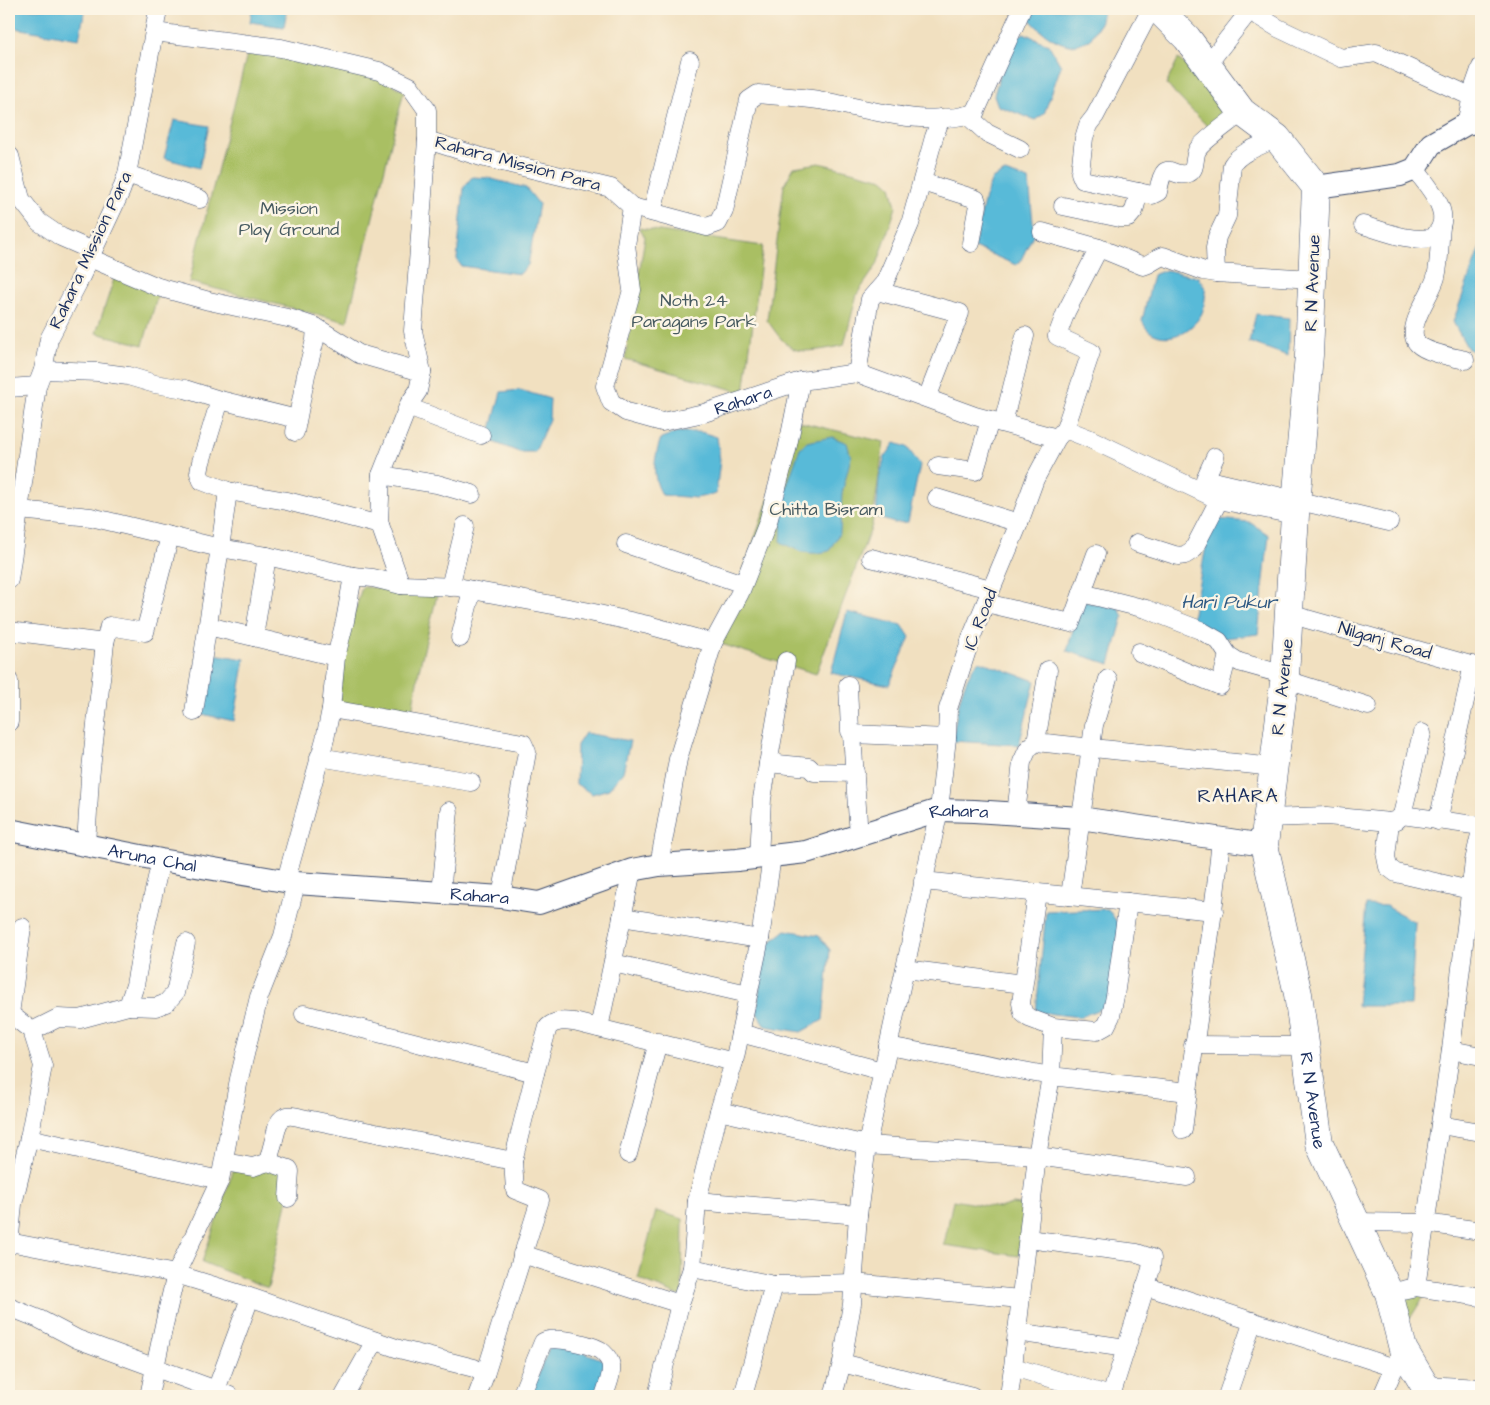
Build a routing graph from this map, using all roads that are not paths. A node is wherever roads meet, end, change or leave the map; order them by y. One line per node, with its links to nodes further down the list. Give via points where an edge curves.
1 (158, 9): 6 (street)
2 (1022, 9): 12 (street, via 975,113)
3 (1154, 9): 23 (street, via 1085,131 1080,173 1083,180)
4 (1158, 9): 8 (main road, via 1187,38)
5 (1251, 10): 8 (street); 10 (street, via 1278,28 1341,58 1376,54)
6 (154, 32): 16 (street, Rahara Mission Para, via 281,48 379,71 410,86 427,110); 20 (street, Rahara Mission Para)
7 (690, 61): 27 (street)
8 (1207, 65): 11 (main road)
9 (1481, 67): 10 (street)
10 (1472, 97): 14 (street)
11 (1242, 112): 15 (main road); 23 (street, via 1200,146 1195,155 1194,169 1189,173 1165,172 1158,192 1152,195)
12 (967, 115): 13 (street); 17 (street, via 987,133)
13 (941, 118): 21 (street); 27 (street, Rahara Mission Para, via 916,118 817,100 758,94 749,100 724,211 718,223 707,227)
14 (1474, 123): 19 (street, via 1432,144)
15 (1277, 138): 22 (main road); 34 (street, via 1242,156 1232,165 1227,216 1215,248)
16 (427, 140): 26 (street, Rahara Mission Para, via 481,157 611,188); 40 (street, via 413,331)
17 (1020, 149)
18 (9, 156): 33 (street, via 21,199 39,222)
19 (1415, 169): 22 (street); 29 (street, via 1438,203 1442,214)
20 (127, 174): 24 (street); 33 (street, Rahara Mission Para)
21 (922, 182): 31 (street, via 976,199 978,205); 36 (street, via 910,224 885,282)
22 (1316, 187): 35 (main road, R N Avenue)
23 (1139, 192): 25 (street, via 1134,211 1128,218)
24 (200, 199)
25 (1063, 206)
26 (632, 207): 27 (street, Rahara Mission Para); 43 (street, Rahara, via 626,245 632,290 605,386 611,402 626,412 662,422 704,413)
27 (652, 212)
28 (1363, 225): 29 (street, via 1422,240 1433,238)
29 (1441, 227): 39 (street, via 1436,278 1418,315 1414,335 1417,343 1425,348)
30 (1042, 232): 32 (street)
31 (971, 243)
32 (1098, 248): 34 (street, via 1143,266 1163,256); 49 (street, IC Road, via 1057,336 1091,352)
33 (92, 254): 37 (street, via 158,287); 42 (street, Rahara Mission Para, via 49,339)
34 (1216, 274): 35 (street)
35 (1312, 279): 58 (main road, R N Avenue)
36 (877, 291): 41 (street, via 870,299); 45 (street, via 960,313)
37 (316, 327): 40 (street, via 359,354); 46 (street, via 296,425)
38 (1025, 336): 48 (street)
39 (1465, 360)
40 (422, 372): 47 (street, via 418,390)
41 (857, 373): 43 (street); 45 (street)
42 (40, 378): 44 (street); 46 (street, via 98,372 185,388); 59 (street, Rahara Mission Para)
43 (801, 381): 73 (street, Rahara, via 768,522)
44 (9, 388)
45 (927, 398): 48 (street)
46 (220, 400): 54 (street, via 199,473 202,481)
47 (408, 407): 50 (street); 53 (street)
48 (996, 421): 49 (street); 52 (street, via 975,471)
49 (1061, 433): 57 (street, via 1088,438); 61 (street, IC Road, via 1035,478)
50 (481, 435)
51 (1215, 457): 58 (street, via 1205,478)
52 (938, 466)
53 (381, 475): 55 (street, via 437,484); 62 (street)
54 (228, 491): 62 (street, via 287,501); 67 (street)
55 (472, 494)
56 (937, 498): 61 (street)
57 (1219, 500): 58 (street); 65 (street, via 1193,550 1185,555 1178,556)
58 (1296, 508): 60 (street); 79 (main road, R N Avenue)
59 (18, 510): 64 (street, via 91,517); 72 (street, Rahara Mission Para)
60 (1389, 522)
61 (1019, 524): 78 (street, IC Road)
62 (380, 525): 74 (street)
63 (465, 526): 75 (street)
64 (170, 536): 67 (street); 85 (street, via 145,632 109,626)
65 (1137, 543)
66 (626, 544): 73 (street)
67 (220, 548): 69 (street); 80 (street)
68 (1096, 554): 77 (street)
69 (267, 556): 71 (street); 82 (street)
70 (871, 558): 78 (street)
71 (353, 576): 74 (street); 88 (street)
72 (9, 580)
73 (744, 584): 84 (street, Rahara)
74 (401, 585): 75 (street)
75 (450, 587): 76 (street)
76 (472, 590): 83 (street); 84 (street, via 585,611)
77 (1082, 593): 78 (street, via 1071,623); 87 (street, via 1146,609 1200,630 1219,641)
78 (988, 596): 102 (street, IC Road, via 948,709)
79 (1289, 614): 90 (street, Nilganj Road); 92 (main road, R N Avenue)
80 (208, 626): 82 (street); 98 (street)
81 (9, 630): 85 (street)
82 (254, 637): 88 (street)
83 (460, 638)
84 (713, 642): 126 (street, Rahara, via 678,759)
85 (106, 643): 122 (street, via 90,778)
86 (1139, 652): 87 (street, via 1220,686)
87 (1228, 655): 92 (street, via 1239,662)
88 (336, 657): 97 (street)
89 (786, 661): 106 (street)
90 (1477, 667): 116 (street)
91 (1048, 670): 103 (street)
92 (1285, 677): 96 (street); 107 (main road, R N Avenue)
93 (1108, 679): 104 (street, via 1094,725)
94 (848, 684): 101 (street)
95 (9, 688): 99 (street)
96 (1368, 706)
97 (330, 709): 105 (street); 134 (street, via 523,743 527,752)
98 (194, 712)
99 (9, 722)
100 (1422, 733): 115 (street)
101 (852, 734): 102 (street); 108 (street)
102 (947, 738): 110 (street, IC Road)
103 (1036, 742): 104 (street); 112 (street, via 1028,749 1022,762)
104 (1091, 749): 107 (street); 113 (street)
105 (318, 757): 109 (street); 129 (street)
106 (768, 763): 108 (street, via 809,767 814,772); 124 (street, via 762,799)
107 (1274, 767): 114 (main road, R N Avenue)
108 (855, 773): 120 (street)
109 (471, 782)
110 (938, 810): 112 (street, Rahara); 120 (street, Rahara); 128 (street, IC Road)
111 (448, 811): 131 (street)
112 (1016, 814): 113 (street, Rahara)
113 (1080, 818): 121 (street, Rahara); 133 (street)
114 (1267, 818): 115 (street); 123 (main road, R N Avenue)
115 (1396, 819): 116 (street); 130 (street, via 1386,857 1388,868 1396,873)
116 (1438, 821): 117 (street)
117 (1481, 826)
118 (9, 830): 122 (street, Aruna Chal)
119 (1481, 830): 130 (street)
120 (859, 836): 124 (street, Rahara, via 806,852)
121 (1221, 839): 123 (street, Rahara); 136 (street)
122 (86, 845): 125 (street, Aruna Chal)
123 (1264, 845): 155 (main road, R N Avenue, via 1298,994)
124 (765, 856): 126 (street, Rahara); 139 (street)
125 (161, 860): 129 (street, Aruna Chal); 145 (street, via 136,985)
126 (659, 865): 127 (street, Rahara)
127 (632, 870): 134 (street, Rahara, via 539,903); 137 (street)
128 (923, 881): 132 (street); 142 (street, IC Road)
129 (291, 882): 131 (street, Rahara); 172 (street, via 283,936 259,997 239,1079)
130 (1470, 890): 156 (street)
131 (441, 893): 134 (street, Rahara)
132 (1037, 893): 133 (street); 143 (street)
133 (1070, 896): 135 (street)
134 (501, 897)
135 (1128, 902): 136 (street); 148 (street, via 1115,996 1106,1026 1097,1031)
136 (1214, 911): 153 (street)
137 (622, 917): 139 (street); 141 (street)
138 (22, 927): 146 (street)
139 (760, 939): 144 (street)
140 (186, 943): 145 (street, via 175,994 156,1007)
141 (613, 963): 144 (street); 149 (street)
142 (905, 969): 143 (street); 154 (street, IC Road)
143 (1023, 984): 148 (street, via 1023,1013)
144 (748, 994): 151 (street)
145 (128, 1006): 150 (street, via 80,1019 58,1018)
146 (9, 1013): 150 (street)
147 (304, 1014): 160 (street)
148 (1053, 1027): 161 (street)
149 (599, 1028): 152 (street); 160 (street, via 574,1022 552,1023 548,1027)
150 (32, 1031): 167 (street, via 43,1066)
151 (740, 1033): 158 (street); 159 (street)
152 (658, 1042): 158 (street); 169 (street)
153 (1193, 1045): 155 (street); 162 (street)
154 (888, 1046): 159 (street, IC Road); 161 (street)
155 (1305, 1046): 180 (main road, R N Avenue, via 1319,1143)
156 (1451, 1050): 157 (street); 164 (street)
157 (1481, 1056)
158 (734, 1062): 163 (street)
159 (882, 1070): 168 (street, IC Road)
160 (536, 1073): 171 (street)
161 (1050, 1076): 162 (street); 170 (street)
162 (1188, 1092): 165 (street)
163 (719, 1111): 168 (street); 178 (street)
164 (1440, 1126): 166 (street); 181 (street)
165 (1183, 1130)
166 (1481, 1132)
167 (29, 1138): 174 (street); 176 (street)
168 (867, 1145): 170 (street); 179 (street, IC Road)
169 (628, 1154)
170 (1037, 1156): 175 (street); 183 (street)
171 (513, 1160): 173 (street, via 287,1115 278,1124); 186 (street, via 515,1190 540,1200)
172 (224, 1162): 173 (street, via 253,1167); 176 (street)
173 (268, 1162): 177 (street, via 289,1169)
174 (15, 1174): 184 (street)
175 (1187, 1177)
176 (220, 1180): 188 (street)
177 (288, 1198)
178 (697, 1201): 179 (street); 187 (street)
179 (858, 1215): 189 (street, IC Road)
180 (1356, 1222): 181 (street); 193 (main road, R N Avenue)
181 (1426, 1223): 182 (street); 192 (street)
182 (1481, 1231)
183 (1028, 1238): 191 (street, via 1150,1257 1152,1261); 196 (street)
184 (9, 1242): 185 (street); 188 (street)
185 (9, 1246)
186 (522, 1254): 197 (street); 207 (street)
187 (692, 1268): 190 (street); 197 (street)
188 (176, 1274): 195 (street); 206 (street)
189 (854, 1283): 190 (street); 196 (street); 204 (street, IC Road)
190 (774, 1285): 217 (street)
191 (1145, 1286): 199 (street); 202 (street)
192 (1416, 1287): 193 (street); 194 (street)
193 (1389, 1294): 203 (main road, R N Avenue)
194 (1481, 1297)
195 (250, 1298): 201 (street); 210 (street)
196 (1020, 1300): 200 (street)
197 (680, 1304): 216 (street)
198 (9, 1307): 206 (street, via 77,1339)
199 (1252, 1321): 203 (street); 222 (street)
200 (1016, 1332): 202 (street); 205 (street)
201 (374, 1341): 207 (street, via 474,1368); 212 (street)
202 (1126, 1348): 221 (street)
203 (1399, 1358): 209 (main road, R N Avenue); 223 (street)
204 (842, 1363): 218 (street, IC Road); 219 (street)
205 (1013, 1367): 220 (street); 221 (street)
206 (155, 1369): 210 (street); 211 (street)
207 (485, 1375): 213 (street)
208 (1481, 1388): 209 (street)
209 (1428, 1391)
210 (223, 1393)
211 (149, 1396)
212 (344, 1396)
213 (477, 1396)
214 (521, 1396): 215 (street, via 543,1342 560,1338 600,1350 606,1356 611,1364)
215 (604, 1396)
216 (657, 1396)
217 (743, 1396)
218 (832, 1396)
219 (972, 1396)
220 (1009, 1396)
221 (1111, 1396)
222 (1227, 1396)
223 (1382, 1396)

